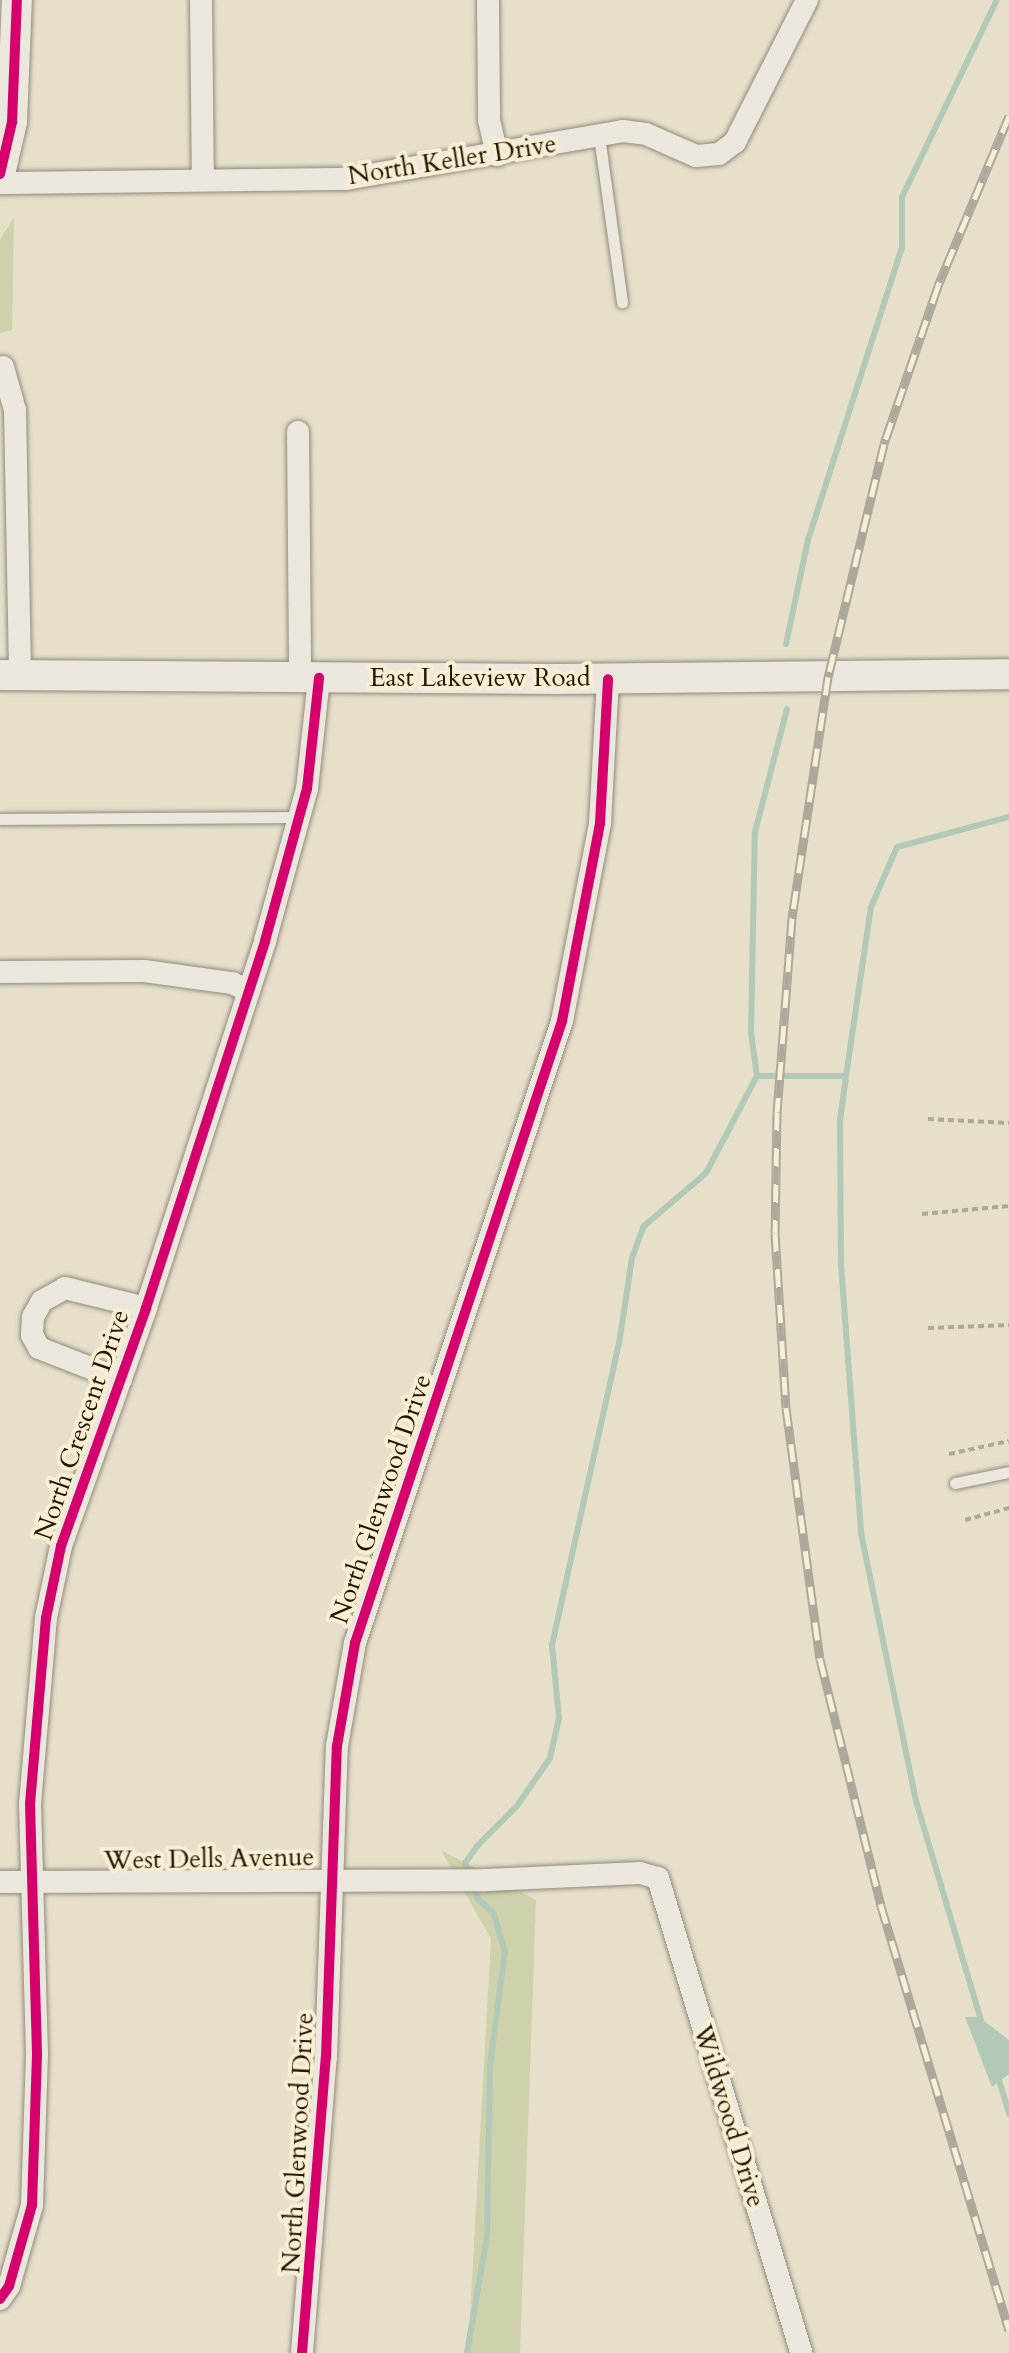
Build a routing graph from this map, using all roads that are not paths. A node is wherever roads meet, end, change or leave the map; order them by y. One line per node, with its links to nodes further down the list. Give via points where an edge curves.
1 (17, 0): 7 (main road, via 12,122)
2 (201, 0): 8 (street)
3 (488, 0): 6 (street, via 489,120)
4 (807, 0): 5 (street, North Keller Drive, via 735,142 719,154 696,156 646,134)
5 (599, 136): 6 (street, North Keller Drive); 10 (lane)
6 (497, 155): 8 (street, North Keller Drive, via 346,179)
7 (0, 174)
8 (203, 179): 9 (street, North Keller Drive)
9 (0, 183)
10 (622, 302)
11 (3, 367): 14 (street, via 15,410)
12 (298, 432): 15 (street, North Crescent Drive)
13 (1009, 674): 16 (main road, East Lakeview Road)
14 (10, 676): 15 (main road, East Lakeview Road)
15 (309, 677): 16 (main road, East Lakeview Road); 17 (street, North Crescent Drive, via 307,789)
16 (608, 679): 26 (street, North Glenwood Drive, via 600,823 562,1021 355,1643 337,1746)
17 (298, 817): 18 (lane); 20 (street, North Crescent Drive)
18 (0, 819)
19 (0, 972): 20 (street, via 144,971 232,983)
20 (247, 990): 21 (street, North Crescent Drive)
21 (146, 1308): 22 (street, North Crescent Drive); 22 (street, via 65,1288 42,1301 33,1317 32,1335 39,1348)
22 (121, 1380): 28 (street, North Crescent Drive, via 61,1546 46,1618 30,1788)
23 (1009, 1472): 24 (lane)
24 (955, 1483)
25 (658, 1878): 26 (street, West Dells Avenue, via 640,1873); 31 (street, Wildwood Drive)
26 (332, 1880): 28 (street, West Dells Avenue); 30 (street, North Glenwood Drive, via 326,2057)
27 (0, 1882): 28 (street, West Dells Avenue)
28 (30, 1882): 29 (street, North Crescent Drive, via 37,2054 32,2205 9,2286)
29 (0, 2299)
30 (302, 2353)
31 (801, 2353)

